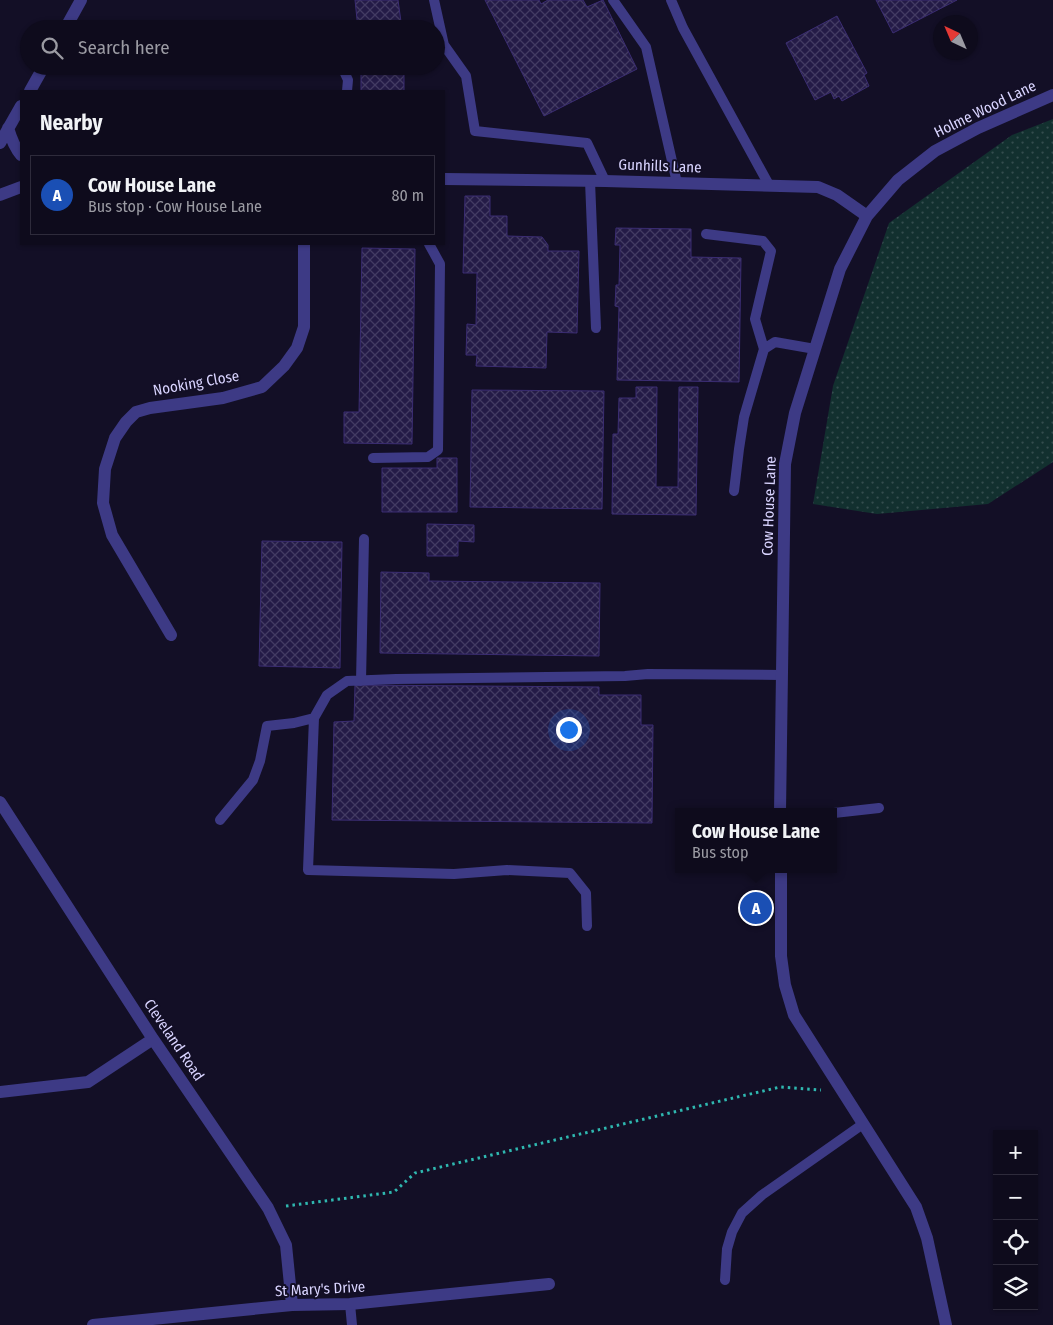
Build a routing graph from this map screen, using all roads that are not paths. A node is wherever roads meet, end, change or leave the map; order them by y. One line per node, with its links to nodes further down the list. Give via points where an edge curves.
1 (81, 0): 5 (street)
2 (434, 0): 6 (lane)
3 (613, 0): 20 (lane, via 646,48)
4 (671, 0): 21 (lane)
5 (70, 20)
6 (438, 20)
7 (445, 46): 19 (lane, via 466,76 475,131 588,143)
8 (39, 75): 10 (street)
9 (346, 75): 11 (lane)
10 (31, 90)
11 (347, 90)
12 (1053, 95): 24 (street, Holme Wood Lane, via 935,151 898,180)
13 (20, 108): 14 (street)
14 (8, 128): 15 (street); 16 (street)
15 (0, 143)
16 (20, 154)
17 (445, 179): 18 (street, Gunhills Lane)
18 (590, 181): 19 (street, Gunhills Lane); 28 (lane)
19 (605, 181): 20 (street, Gunhills Lane)
20 (677, 183): 21 (street, Gunhills Lane)
21 (769, 186): 24 (street, Gunhills Lane, via 818,187)
22 (20, 187): 23 (street)
23 (0, 196)
24 (867, 216): 30 (street, Cow House Lane, via 840,269)
25 (706, 234): 29 (lane, via 763,241 771,251 755,319)
26 (304, 245): 34 (street, Nooking Close, via 304,327 297,348 284,366 262,387 223,398 136,412 115,438 105,469 103,503 112,535)
27 (430, 245): 31 (lane, via 440,264 438,450 428,457)
28 (596, 328)
29 (764, 349): 30 (lane, via 775,342); 32 (lane, via 744,417)
30 (815, 349): 35 (street, Cow House Lane, via 795,413 785,464)
31 (373, 458)
32 (734, 491)
33 (364, 539): 36 (lane)
34 (171, 635)
35 (782, 676): 36 (lane, via 648,674); 39 (street, Cow House Lane)
36 (361, 681): 37 (lane, via 346,682 327,695)
37 (314, 718): 42 (lane, via 267,726 253,780); 44 (lane, via 308,870 570,873 586,894)
38 (0, 802): 45 (street, Cleveland Road)
39 (780, 808)
40 (879, 808): 41 (lane)
41 (837, 813)
42 (220, 820)
43 (781, 873): 47 (street, via 781,956 794,1015)
44 (587, 926)
45 (153, 1039): 46 (street, via 88,1082); 51 (street, Cleveland Road, via 268,1208 286,1245)
46 (0, 1092)
47 (864, 1124): 48 (lane, via 762,1196 742,1214 727,1248); 54 (street, via 916,1207 927,1238)
48 (725, 1280)
49 (549, 1284): 50 (street, St Mary's Drive)
50 (350, 1304): 51 (street, St Mary's Drive); 53 (lane)
51 (292, 1305): 52 (street, St Mary's Drive)
52 (93, 1325)
53 (352, 1325)
54 (946, 1325)

